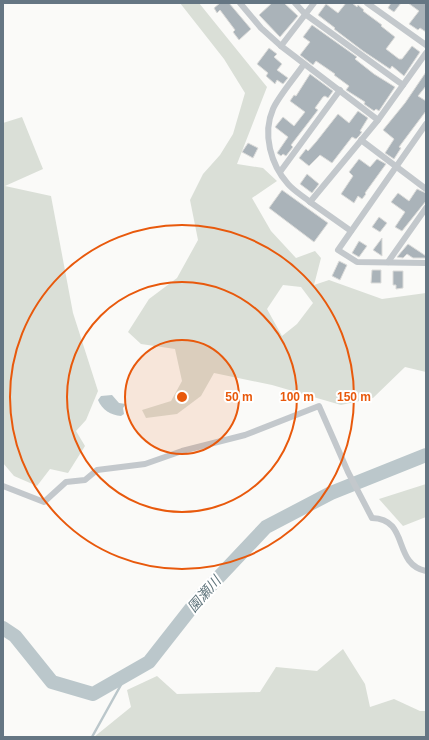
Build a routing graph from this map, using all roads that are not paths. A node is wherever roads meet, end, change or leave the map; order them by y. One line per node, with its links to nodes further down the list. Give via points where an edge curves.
1 (240, 3): 7 (street, via 261,28)
2 (295, 3): 5 (street)
3 (314, 3): 5 (street)
4 (367, 3): 6 (street)
5 (305, 14): 7 (street); 10 (street)
6 (426, 45)
7 (281, 46): 9 (street)
8 (426, 53): 10 (street)
9 (304, 64): 11 (street); 16 (street, via 273,109 268,130 270,151)
10 (403, 86): 12 (street)
11 (340, 90): 12 (street); 16 (street)
12 (378, 120): 14 (street)
13 (426, 124): 15 (street)
14 (361, 140): 15 (street); 18 (street)
15 (396, 167): 17 (street); 20 (street)
16 (280, 172): 18 (street, via 289,185)
17 (426, 189)
18 (310, 202): 20 (street)
19 (426, 208): 21 (street)
20 (351, 231): 21 (street, via 338,250 357,262)
21 (388, 262): 22 (street)
22 (426, 263)
23 (3, 486): 24 (street, via 44,502 66,482 85,480 97,470 145,464 182,451 245,435 319,406 348,472 372,518 385,520 391,524 409,562 415,568)
24 (426, 571)

